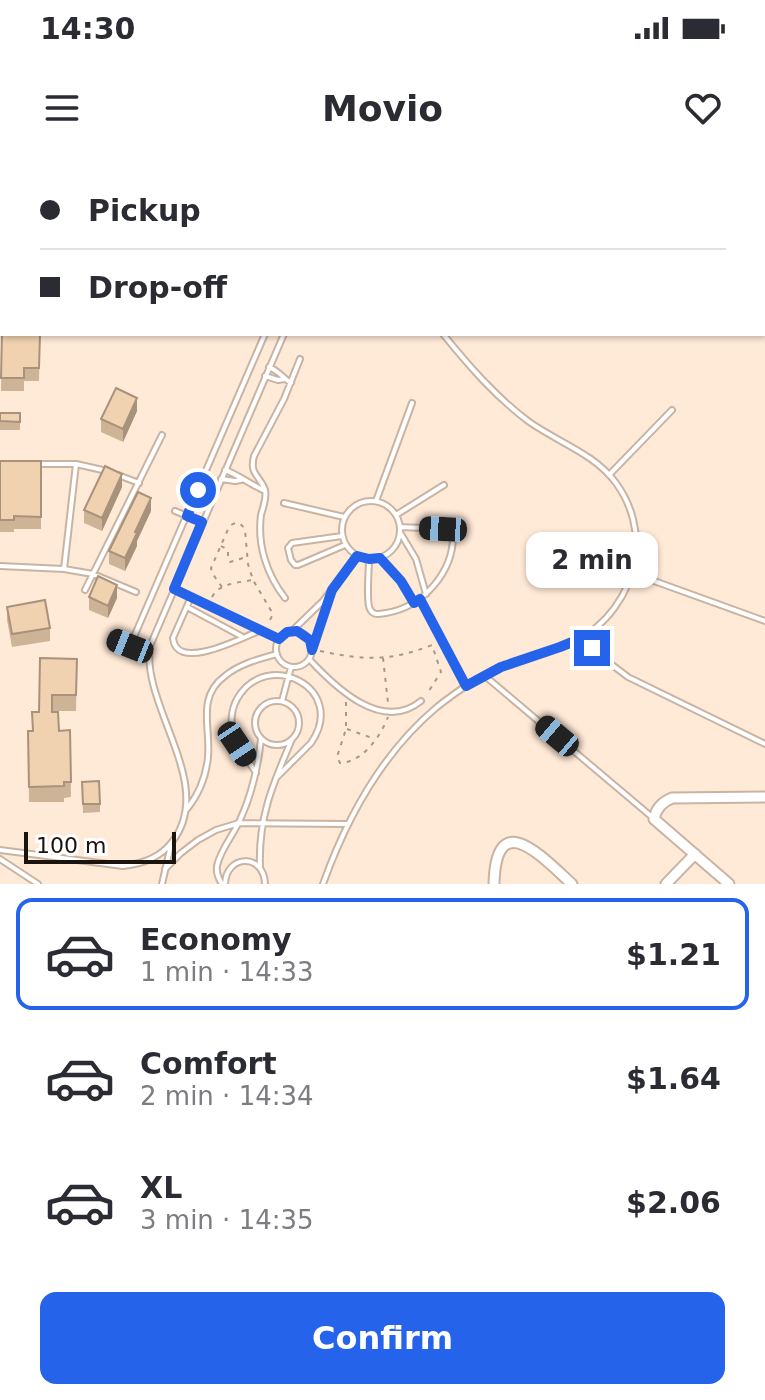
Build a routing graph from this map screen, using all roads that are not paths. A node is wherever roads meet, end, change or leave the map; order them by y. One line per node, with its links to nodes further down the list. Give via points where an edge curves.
1 (264, 336): 25 (lane)
2 (283, 336): 5 (lane)
3 (445, 336): 15 (lane, via 515,411 590,457)
4 (300, 359): 8 (lane)
5 (269, 367): 6 (lane); 7 (lane)
6 (265, 376): 7 (lane); 14 (lane)
7 (285, 379): 8 (lane)
8 (291, 383): 20 (lane, via 253,460)
9 (412, 403): 21 (lane)
10 (672, 410): 15 (lane)
11 (162, 435): 18 (lane)
12 (35, 464): 13 (lane)
13 (76, 464): 18 (lane); 35 (lane)
14 (224, 470): 16 (lane); 17 (lane)
15 (609, 475): 36 (lane, via 635,525)
16 (221, 479): 17 (lane); 27 (lane)
17 (241, 480): 20 (lane)
18 (139, 483): 37 (lane)
19 (444, 485): 24 (lane)
20 (265, 491): 44 (lane, via 262,548)
21 (376, 501): 24 (lane); 26 (lane, via 357,504)
22 (284, 503): 26 (lane)
23 (175, 511): 25 (lane)
24 (396, 515): 28 (lane)
25 (187, 516): 27 (lane); 55 (lane)
26 (344, 517): 29 (lane)
27 (202, 522): 38 (lane)
28 (400, 530): 32 (lane, via 393,549); 42 (lane); 42 (lane, via 447,529 453,534 444,570)
29 (342, 536): 30 (lane); 30 (lane, via 292,543 291,560 298,565)
30 (345, 545): 31 (lane)
31 (357, 556): 33 (lane); 40 (lane)
32 (380, 558): 33 (lane); 46 (lane)
33 (369, 559): 46 (lane, via 372,612 390,613)
34 (0, 566): 35 (lane)
35 (64, 569): 37 (lane)
36 (632, 573): 48 (lane); 52 (lane, via 610,615)
37 (93, 574): 39 (lane); 41 (lane)
38 (174, 589): 43 (lane); 57 (lane)
39 (85, 590)
40 (332, 590): 50 (lane); 56 (lane)
41 (136, 592)
42 (426, 594): 45 (lane)
43 (191, 597): 47 (lane); 49 (lane)
44 (285, 598)
45 (420, 599): 46 (lane); 63 (lane)
46 (414, 603)
47 (187, 607): 51 (lane); 51 (lane, via 173,638 177,649 199,653)
48 (765, 621)
49 (261, 630): 51 (lane); 54 (lane)
50 (292, 631): 54 (lane); 56 (lane, via 306,636)
51 (243, 637)
52 (582, 638): 61 (lane); 68 (lane, via 636,682)
53 (114, 639): 55 (lane)
54 (279, 639): 58 (lane)
55 (130, 646): 57 (lane)
56 (312, 650): 59 (lane)
57 (149, 653): 72 (lane, via 185,782)
58 (277, 654): 60 (lane); 72 (lane, via 229,672 214,687 206,708 207,768)
59 (309, 659): 60 (lane); 65 (lane, via 363,704 389,711 406,710)
60 (291, 667): 62 (lane)
61 (484, 675): 63 (lane); 73 (lane)
62 (289, 676): 64 (lane); 69 (lane, via 253,683 234,706 234,737); 70 (lane, via 313,692 320,706 319,729)
63 (466, 686): 76 (lane, via 396,749)
64 (282, 701): 66 (lane, via 298,717); 67 (lane, via 271,701 257,712 255,729)
65 (421, 701)
66 (292, 738): 67 (lane, via 277,745); 70 (lane)
67 (261, 739): 69 (lane)
68 (765, 744)
69 (256, 773): 74 (lane)
70 (276, 778): 75 (lane)
71 (765, 797): 73 (street, via 672,798 662,803)
72 (185, 811): 77 (lane)
73 (654, 819): 79 (street)
74 (239, 823): 75 (lane); 82 (lane, via 198,840); 85 (lane, via 218,864)
75 (261, 823): 76 (lane); 81 (lane)
76 (348, 824): 87 (lane)
77 (172, 842): 78 (lane, via 151,859 123,866); 82 (lane)
78 (0, 850)
79 (695, 854): 90 (street); 91 (street)
80 (0, 859): 83 (lane)
81 (260, 867): 85 (lane, via 245,861 235,864); 86 (lane)
82 (165, 869): 84 (lane)
83 (38, 884)
84 (162, 884)
85 (223, 884)
86 (265, 884)
87 (323, 884)
88 (494, 884): 89 (street, via 500,851 515,842 536,851)
89 (572, 884)
90 (666, 884)
91 (729, 884)

